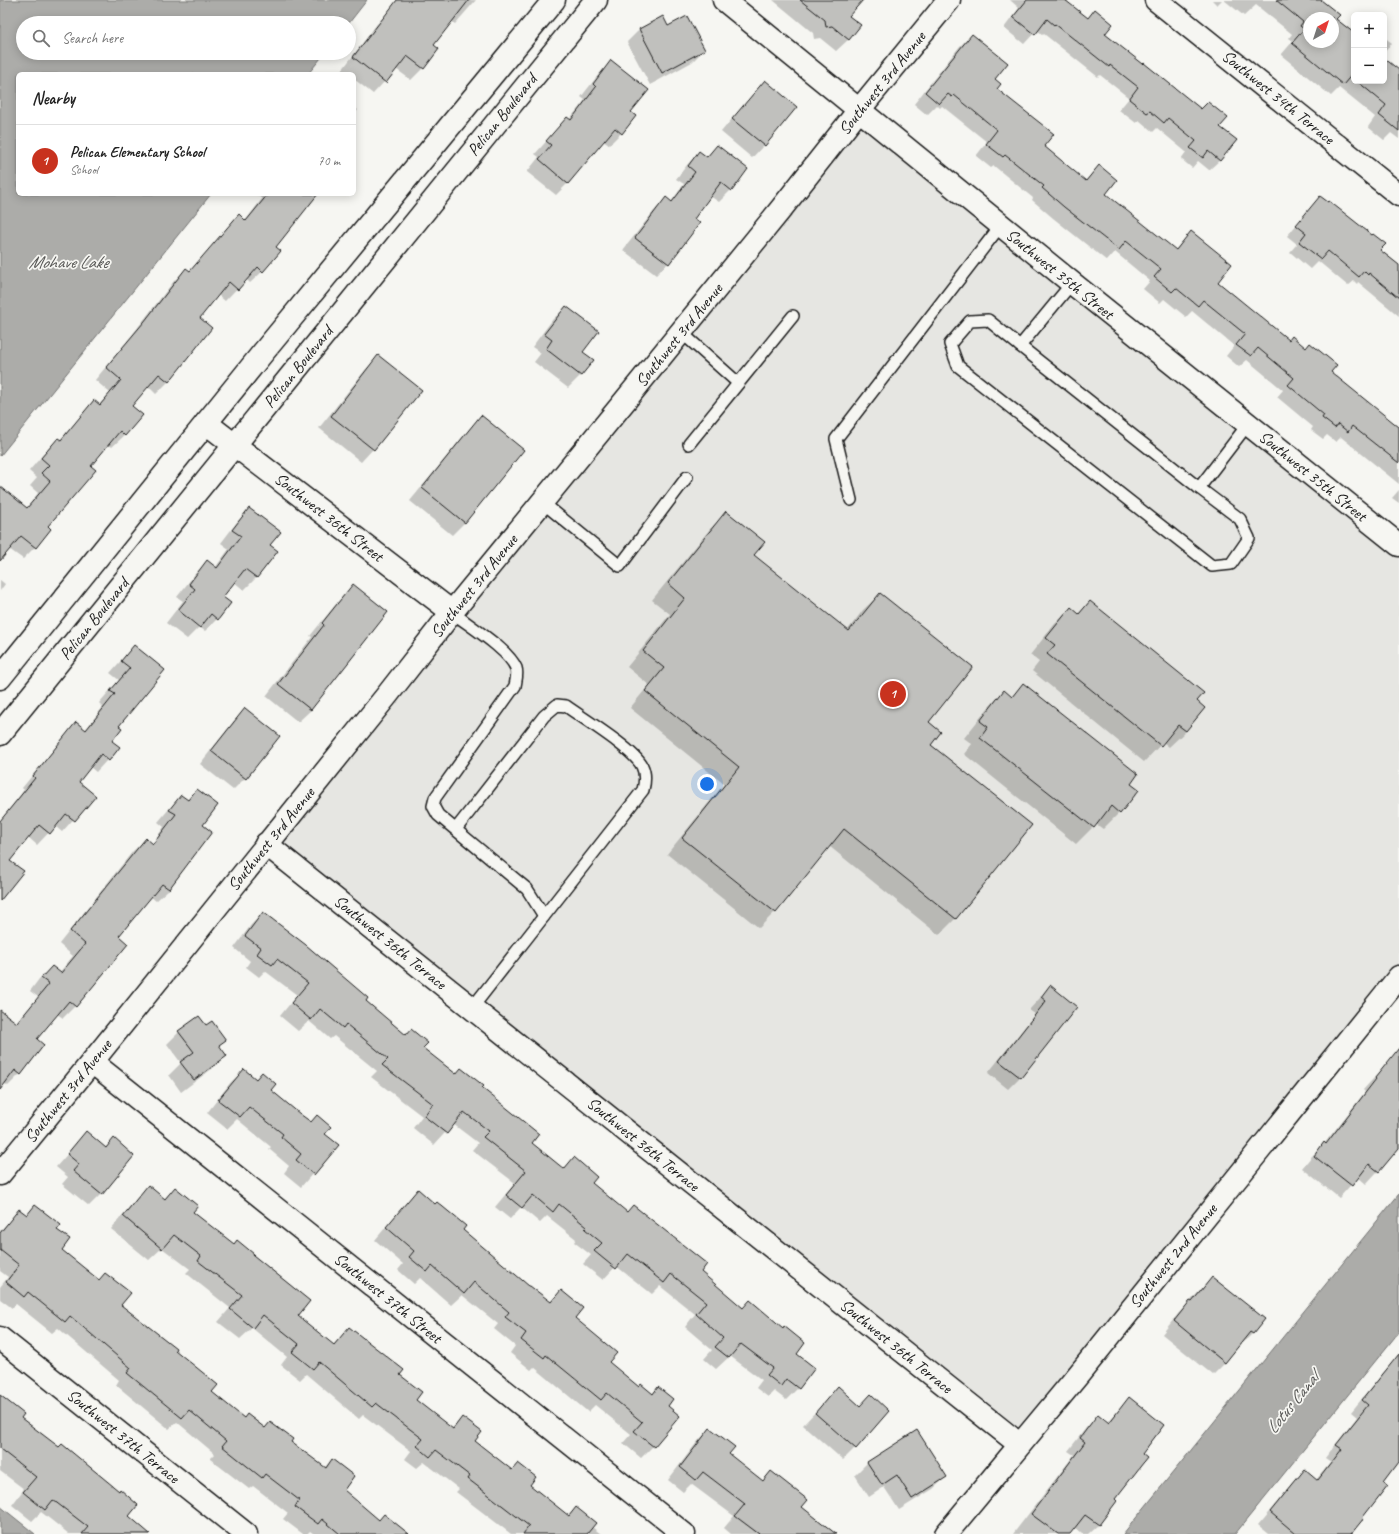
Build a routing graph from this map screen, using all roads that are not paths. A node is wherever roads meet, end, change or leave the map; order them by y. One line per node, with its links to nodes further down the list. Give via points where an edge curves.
1 (554, 0): 14 (street, Pelican Boulevard)
2 (596, 0): 16 (street, Pelican Boulevard)
3 (724, 0): 6 (street, Southwest 35th Street)
4 (949, 0): 6 (street, Southwest 3rd Avenue)
5 (1156, 0): 7 (street, Southwest 34th Terrace)
6 (859, 110): 8 (street, Southwest 35th Street); 11 (street, Southwest 3rd Avenue)
7 (1399, 195)
8 (1001, 225): 9 (street, Southwest 35th Street); 20 (lane, via 836,439)
9 (1072, 283): 12 (lane); 15 (street, Southwest 35th Street)
10 (793, 316): 13 (lane)
11 (681, 332): 13 (lane); 21 (street, Southwest 3rd Avenue)
12 (1020, 346): 19 (lane); 19 (lane, via 988,320 970,320 950,344 958,366 1212,566 1231,564 1250,538 1240,519)
13 (738, 383): 17 (lane)
14 (206, 423): 16 (street, Southwest 36th Street); 24 (street, Pelican Boulevard)
15 (1248, 424): 19 (lane); 22 (street, Southwest 35th Street)
16 (235, 444): 23 (street, Southwest 36th Street); 25 (street, Pelican Boulevard)
17 (689, 444)
18 (687, 477): 21 (lane, via 620,566)
19 (1199, 488)
20 (851, 500)
21 (542, 502): 23 (street, Southwest 3rd Avenue)
22 (1399, 545)
23 (452, 612): 26 (lane, via 509,658 518,675 515,686 434,798 433,806 438,815); 27 (street, Southwest 3rd Avenue)
24 (0, 678)
25 (0, 734)
26 (456, 829): 28 (lane, via 527,889); 28 (lane, via 544,716 557,705 566,706 631,752 642,766 645,781 642,790)
27 (266, 844): 30 (street, Southwest 36th Terrace); 31 (street, Southwest 3rd Avenue)
28 (544, 916): 30 (lane)
29 (1399, 977): 34 (street, Southwest 2nd Avenue, via 1079,1374)
30 (472, 1008): 34 (street, Southwest 36th Terrace)
31 (92, 1062): 32 (street, Southwest 3rd Avenue); 36 (street, Southwest 37th Street)
32 (0, 1174)
33 (0, 1338): 35 (street, Southwest 37th Terrace)
34 (1019, 1444): 37 (street, Southwest 2nd Avenue)
35 (246, 1534)
36 (684, 1534)
37 (946, 1534)

